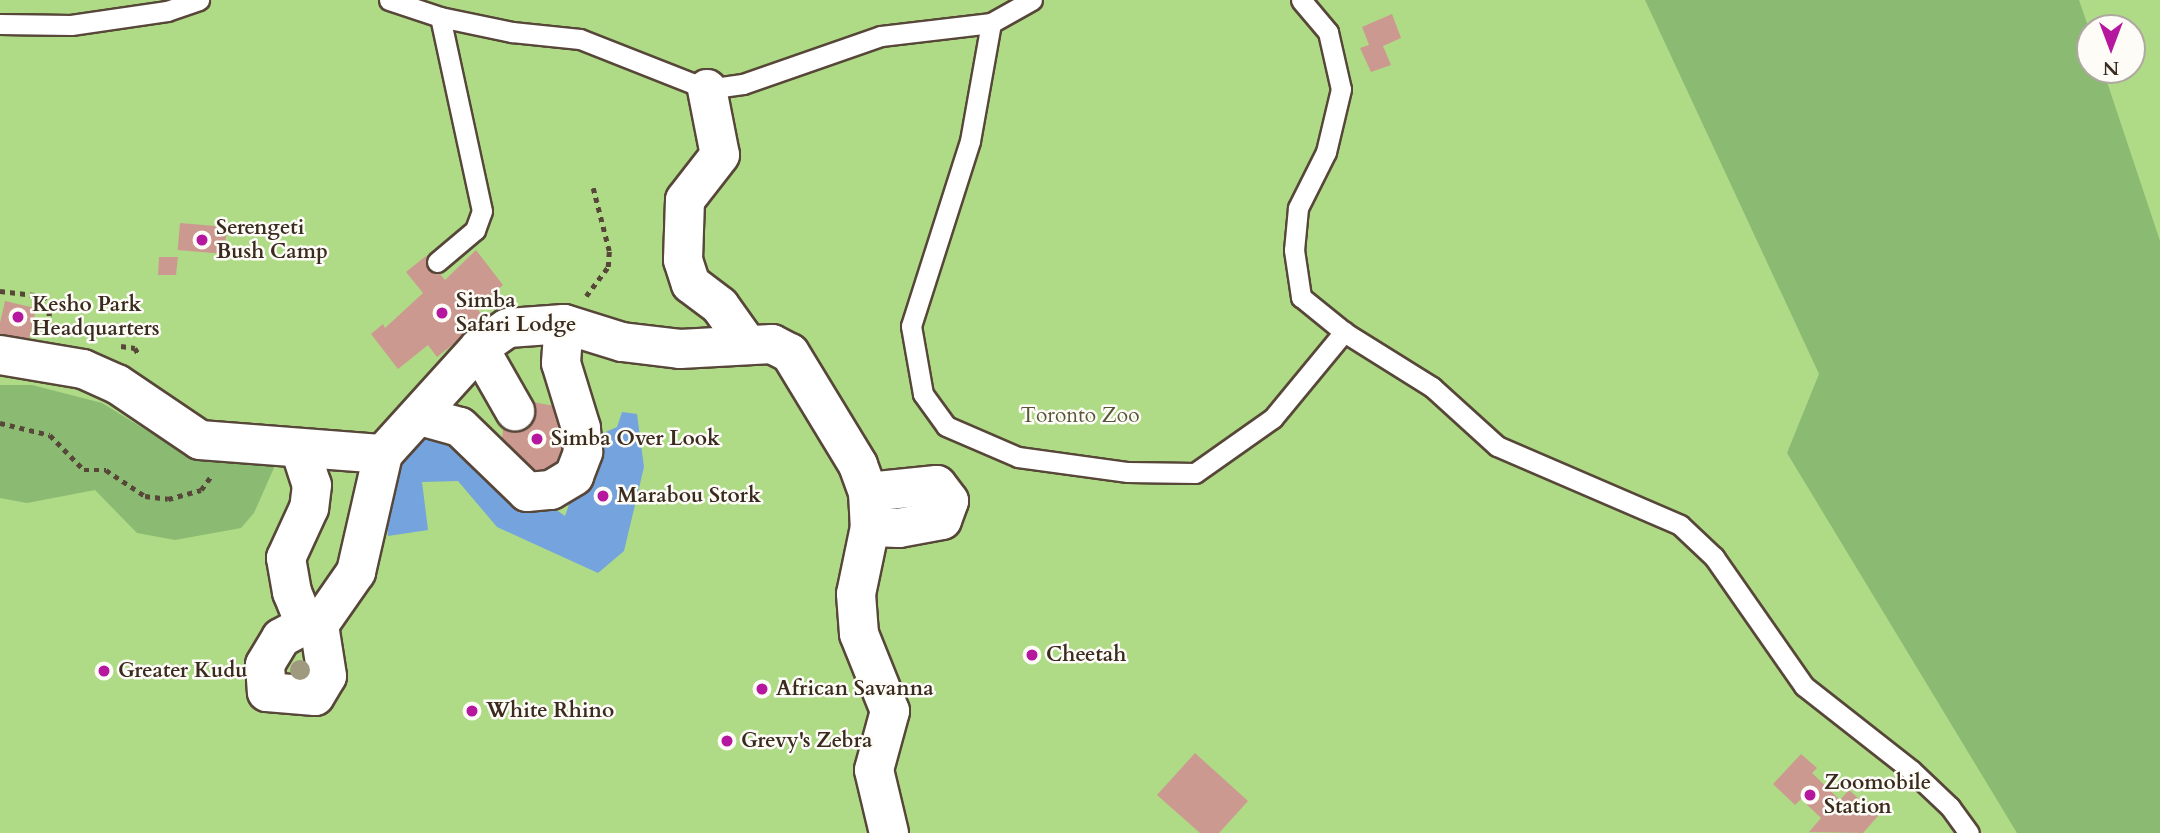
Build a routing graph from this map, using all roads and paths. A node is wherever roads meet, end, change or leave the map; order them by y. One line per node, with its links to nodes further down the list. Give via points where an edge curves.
1 (199, 0): 7 (lane, via 167,11 71,25)
2 (389, 0): 5 (lane)
3 (1032, 0): 6 (lane)
4 (1301, 0): 13 (lane, via 1328,32 1341,89 1326,152 1298,208 1294,250 1301,297)
5 (440, 17): 8 (lane, via 512,32 580,39); 10 (lane, via 482,211 475,230)
6 (991, 23): 8 (lane, via 881,36 743,84); 13 (lane, via 970,141 911,326 923,394 946,426 1018,457 1128,472 1195,473 1273,418)
7 (0, 24)
8 (707, 89): 14 (street, via 720,155 685,200 683,260 691,284 720,306)
9 (593, 188): 12 (path, via 609,251 608,267)
10 (437, 262)
11 (0, 291): 16 (path, via 43,296 50,311)
12 (564, 324): 14 (street, via 622,342 680,349); 15 (street, via 508,328); 18 (street, via 561,363 581,428 583,452 574,476 551,490 527,492 460,427)
13 (1344, 332): 24 (lane, via 1432,387 1497,446 1680,525 1714,557 1804,686 1911,770 1950,807)
14 (747, 344): 23 (street, via 772,344 789,353 858,465 869,510 856,594 859,634 890,711 873,770)
15 (479, 348): 17 (street); 18 (street)
16 (18, 359): 20 (street, via 83,369 117,384 200,440)
17 (515, 411)
18 (420, 416): 22 (street)
19 (0, 423): 20 (path, via 50,435 84,470 106,470 145,496 168,499 201,490 219,467)
20 (221, 445): 21 (street)
21 (300, 449): 22 (street); 22 (street, via 313,485 309,508 286,558 292,592 312,625 356,572)
22 (383, 454)
23 (889, 833)
24 (1969, 833)

